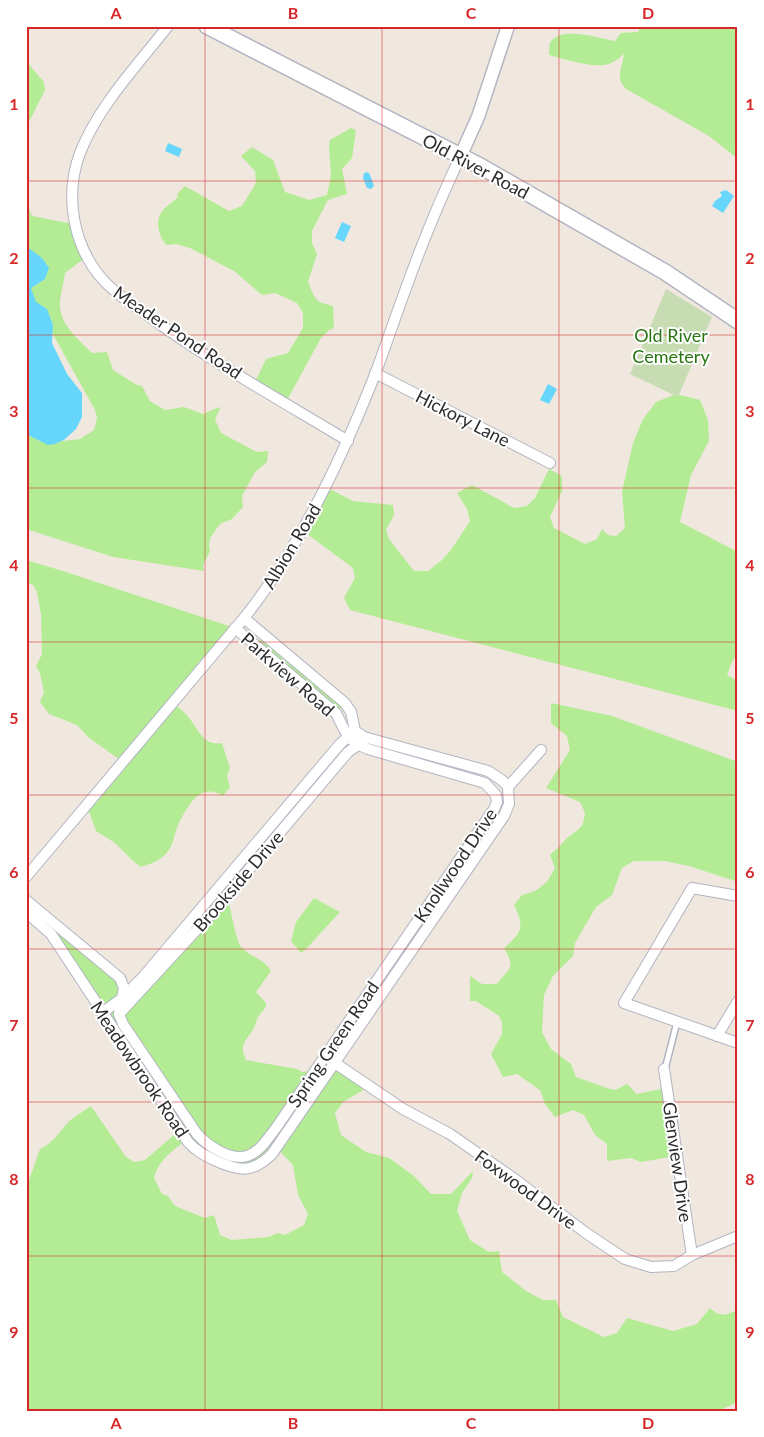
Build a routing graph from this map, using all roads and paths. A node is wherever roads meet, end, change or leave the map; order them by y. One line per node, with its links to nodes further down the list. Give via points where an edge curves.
1 (168, 26): 7 (street, Meader Pond Road, via 106,106 79,155 71,199 78,238 104,280 118,294 229,369)
2 (207, 26): 4 (main road, Old River Road)
3 (508, 26): 4 (street, via 478,117)
4 (460, 157): 5 (main road, Old River Road, via 665,272); 6 (street, Albion Road, via 433,217)
5 (738, 321)
6 (375, 373): 7 (street, Albion Road); 8 (street, Hickory Lane)
7 (348, 441): 9 (street, Albion Road, via 295,544)
8 (550, 463)
9 (244, 618): 10 (street, Albion Road); 11 (street, Parkview Road, via 345,703)
10 (235, 628): 11 (street, Parkview Road, via 336,713); 14 (street, Albion Road)
11 (356, 738): 13 (street, via 488,771); 18 (street, Knollwood Drive, via 485,783 496,795 494,809); 20 (street, Brookside Drive, via 340,744); 23 (street, Brookside Drive, via 348,752 212,913)
12 (542, 750): 13 (street)
13 (508, 788): 19 (street, Spring Green Road, via 509,804 504,816)
14 (26, 877)
15 (738, 896): 25 (street, via 692,888 624,1004)
16 (26, 900): 20 (street, Meadowbrook Road, via 120,978 124,988)
17 (26, 912): 22 (street, Meadowbrook Road, via 51,934)
18 (392, 958): 19 (street); 28 (street, Spring Green Road)
19 (402, 964): 29 (street, Spring Green Road)
20 (122, 999): 22 (street, Brookside Drive); 23 (street, Meadowbrook Road)
21 (738, 1001): 26 (street)
22 (102, 1013): 24 (street, Meadowbrook Road)
23 (119, 1014): 24 (street, Brookside Drive); 31 (street, Meadowbrook Road, via 205,1143 226,1154 247,1156)
24 (108, 1022): 32 (street, Meadowbrook Road, via 195,1150 238,1170 266,1160)
25 (677, 1022): 26 (street); 30 (lane)
26 (717, 1036): 27 (street)
27 (738, 1043)
28 (324, 1055): 29 (street, Foxwood Drive); 31 (street, Spring Green Road)
29 (334, 1062): 32 (street, Meadowbrook Road); 34 (street, Foxwood Drive, via 403,1109 450,1134 625,1259 651,1267 674,1266)
30 (664, 1069): 34 (street, Glenview Drive)
31 (267, 1140): 32 (street)
32 (278, 1146)
33 (738, 1236): 34 (street, Foxwood Drive)
34 (692, 1254)

